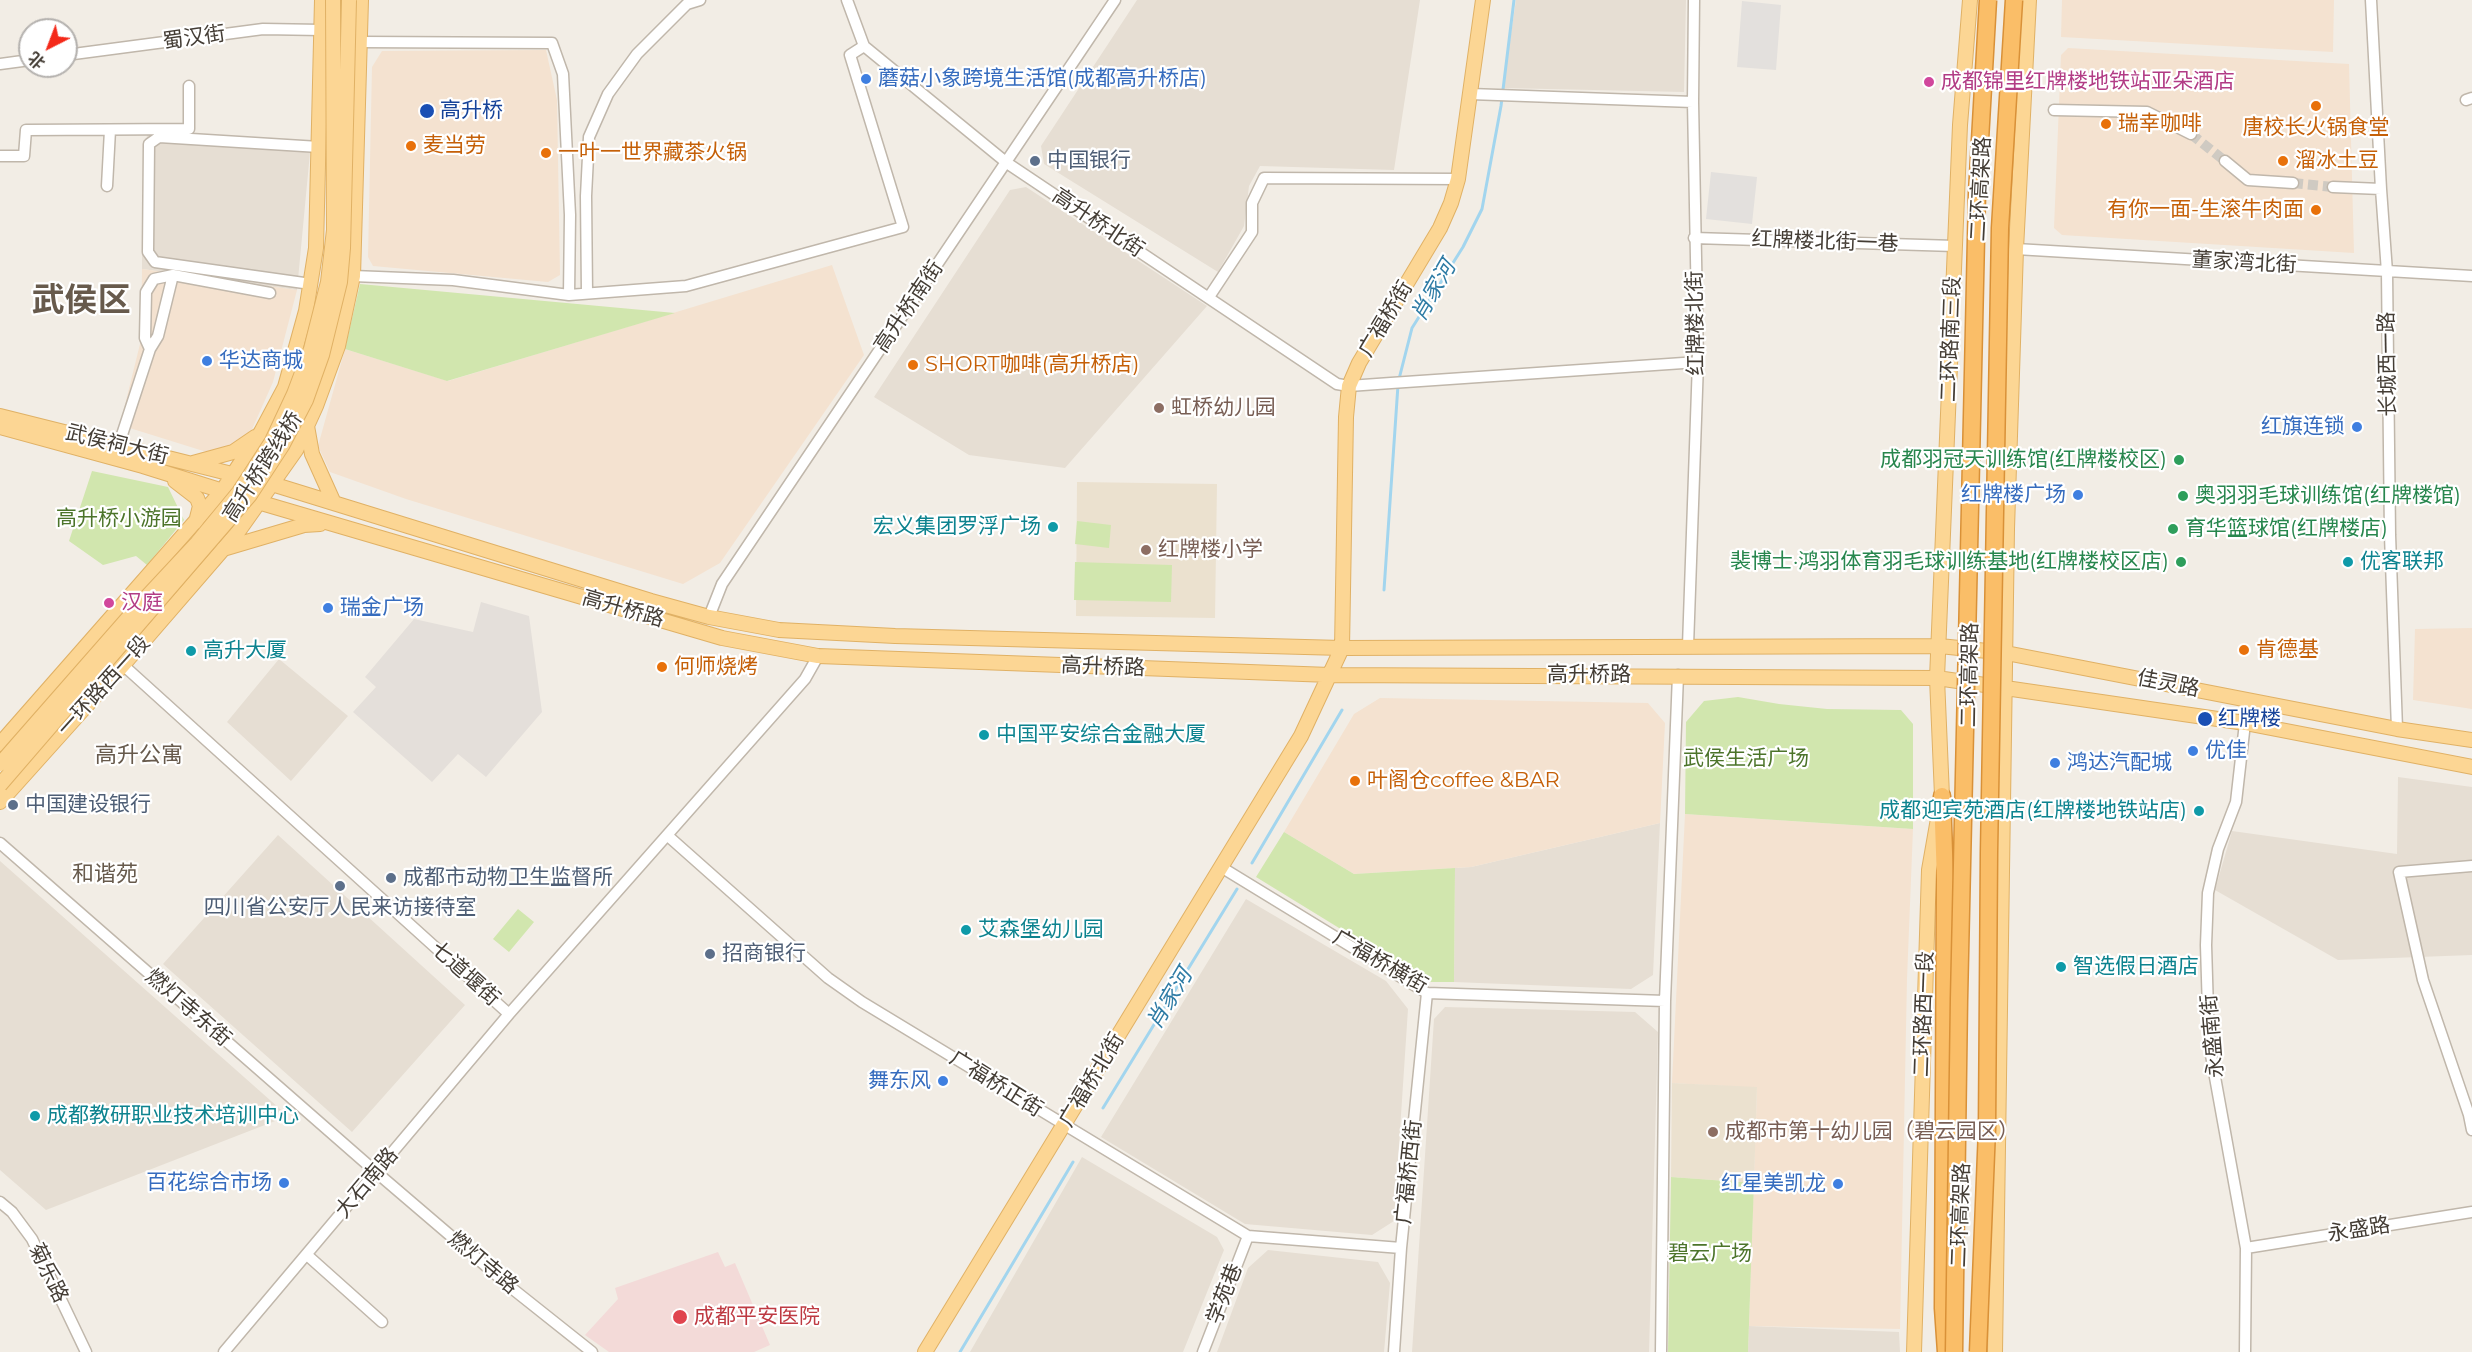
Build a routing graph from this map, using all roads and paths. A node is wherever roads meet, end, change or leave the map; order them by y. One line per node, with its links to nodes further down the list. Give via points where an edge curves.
1 (322, 0): 15 (main road, 一环路西一段)
2 (333, 0): 81 (main road, 高升桥跨线桥, bridge, via 334,230 328,282 298,384 272,441 239,492)
3 (349, 0): 83 (main road, 高升桥跨线桥, bridge, via 340,282 306,400 250,495)
4 (361, 0): 16 (main road, 一环路西一段)
5 (700, 0): 45 (street, via 687,4 638,54 608,94 589,137)
6 (847, 0): 17 (street)
7 (1115, 0): 30 (street, 高升桥南街)
8 (1483, 0): 22 (main road, 广福桥街)
9 (1694, 0): 23 (street, 红牌楼北街)
10 (1970, 0): 37 (main road, 二环路南三段)
11 (1988, 0): 113 (highway, 二环高架路, bridge, via 1974,299)
12 (2014, 0): 114 (highway, 二环高架路, bridge, via 2000,228 1987,1129)
13 (2029, 0): 38 (main road)
14 (2371, 0): 35 (street, 长城西一路)
15 (322, 30): 18 (street, 蜀汉街, via 263,29); 27 (main road, 一环路西一段)
16 (360, 42): 41 (main road, 一环路西一段); 46 (street, via 552,43 563,74 570,215)
17 (864, 46): 30 (street, 高升桥北街); 45 (street, via 850,55 903,227 686,286)
18 (78, 53)
19 (18, 62): 20 (street)
20 (0, 64)
21 (189, 86): 25 (street, via 189,129)
22 (1470, 94): 23 (street); 31 (main road, 广福桥街)
23 (1693, 102): 36 (street, 红牌楼北街)
24 (2054, 110): 26 (street, via 2147,112)
25 (110, 130): 28 (street, via 26,130 24,156); 33 (street)
26 (2191, 134)
27 (319, 147): 43 (main road, 一环路西一段); 43 (street, via 159,137 149,144 148,252 155,262)
28 (0, 156)
29 (2225, 161): 32 (street, via 2248,180)
30 (1007, 163): 47 (street, 高升桥北街); 66 (street, 高升桥南街, via 722,584)
31 (1458, 179): 47 (street, via 1264,178 1252,203 1252,232); 50 (main road, 广福桥街, via 1440,228)
32 (2294, 183)
33 (107, 186)
34 (2333, 187): 35 (street)
35 (2380, 189): 39 (street, 长城西一路)
36 (1694, 237): 37 (street, 红牌楼北街一巷); 49 (street, 红牌楼北街)
37 (1955, 246): 68 (main road, 二环路南三段)
38 (2016, 249): 39 (street, 董家湾北街); 70 (main road)
39 (2387, 272): 42 (street, 董家湾北街); 78 (street, 长城西一路)
40 (173, 275): 44 (street); 48 (street, via 158,336); 48 (street, via 154,279 146,292 145,338)
41 (353, 276): 46 (street, via 453,280); 52 (main road, 一环路西一段, via 338,346)
42 (2472, 276)
43 (311, 284): 54 (main road, 一环路西一段, via 285,387)
44 (270, 293)
45 (587, 293): 46 (street)
46 (569, 294)
47 (1209, 297): 50 (street, 高升桥北街, via 1337,384)
48 (150, 349): 55 (street)
49 (1698, 362): 50 (street, 高升桥北街); 67 (street, 红牌楼北街)
50 (1349, 386): 69 (main road, 广福桥街)
51 (0, 416): 55 (main road, 武侯祠大街)
52 (307, 426): 59 (main road, 一环路西一段); 62 (main road, via 312,454)
53 (0, 427): 57 (main road, 武侯祠大街)
54 (261, 432): 56 (main road, via 232,452); 58 (main road, 一环路西一段)
55 (118, 447): 56 (main road, 武侯祠大街)
56 (192, 463): 58 (main road, 武侯祠大街)
57 (143, 466): 60 (main road, 武侯祠大街); 63 (main road, via 189,489 200,506)
58 (233, 475): 59 (main road, 高升桥路); 60 (main road, 一环路西一段)
59 (272, 484): 61 (main road, 一环路西一段); 62 (main road, 高升桥路)
60 (222, 491): 61 (main road, 高升桥路); 63 (main road, 一环路西一段)
61 (258, 502): 64 (main road, 高升桥路); 65 (main road, 一环路西一段)
62 (334, 503): 66 (main road, 高升桥路)
63 (196, 522): 80 (main road, 一环路西一段)
64 (331, 523): 65 (main road, via 304,525); 71 (main road, 高升桥路, via 722,638)
65 (223, 549): 72 (main road, 一环路西一段)
66 (709, 617): 69 (main road, 高升桥路, via 780,630 895,636)
67 (1688, 646): 68 (main road, 高升桥路); 69 (main road, 高升桥路)
68 (1940, 646): 70 (main road, 高升桥路); 75 (main road, 二环路南三段)
69 (1342, 648): 73 (main road, 广福桥北街)
70 (2006, 653): 76 (main road); 78 (main road, 佳灵路)
71 (818, 656): 73 (main road, 高升桥路); 86 (street, 七道堰街, via 805,679)
72 (123, 665): 85 (main road, 一环路西一段); 92 (street, 七道堰街)
73 (1330, 675): 74 (main road, 高升桥路); 89 (main road, 广福桥北街, via 1301,736)
74 (1678, 675): 75 (main road, 高升桥路); 91 (street)
75 (1937, 678): 76 (main road, 高升桥路); 84 (main road, 二环路西一段)
76 (2006, 688): 77 (main road, 佳灵路); 115 (main road)
77 (2245, 723): 82 (main road, 佳灵路); 100 (street, 永盛南街, via 2236,801 2218,849 2208,893 2206,945 2210,1044)
78 (2397, 729): 79 (main road, 佳灵路)
79 (2472, 740)
80 (0, 744)
81 (0, 764)
82 (2472, 767)
83 (0, 785)
84 (1942, 796): 111 (main road, 二环路西一段, via 1929,870); 112 (highway)
85 (0, 802)
86 (668, 836): 92 (street, 七道堰街); 93 (street, 广福桥正街, via 828,978)
87 (0, 843): 95 (street, 燃灯寺东街)
88 (2472, 866): 94 (street, via 2399,872 2423,980)
89 (1221, 867): 90 (street, 广福桥横街); 93 (main road, 广福桥北街)
90 (1427, 993): 91 (street, 广福桥横街); 99 (street, 广福桥西街)
91 (1665, 1001): 110 (street)
92 (509, 1014): 95 (street, 大石南路)
93 (1064, 1125): 98 (street, 广福桥正街); 107 (main road, 广福桥北街)
94 (2472, 1130)
95 (376, 1172): 101 (street, 大石南路); 103 (street, 燃灯寺路)
96 (0, 1202): 104 (street, 菊乐路, via 32,1239)
97 (2472, 1212): 100 (street, 永盛路)
98 (1248, 1236): 99 (street, 广福桥正街); 108 (street, 学苑巷)
99 (1401, 1248): 109 (street, 广福桥西街)
100 (2246, 1248): 116 (street, 永盛南街)
101 (307, 1255): 102 (street); 105 (street, 大石南路)
102 (382, 1322)
103 (580, 1348): 106 (street, 燃灯寺路)
104 (86, 1352)
105 (224, 1352)
106 (592, 1352)
107 (925, 1352)
108 (1203, 1352)
109 (1394, 1352)
110 (1661, 1352)
111 (1914, 1352)
112 (1946, 1352)
113 (1954, 1352)
114 (1978, 1352)
115 (1995, 1352)
116 (2245, 1352)

